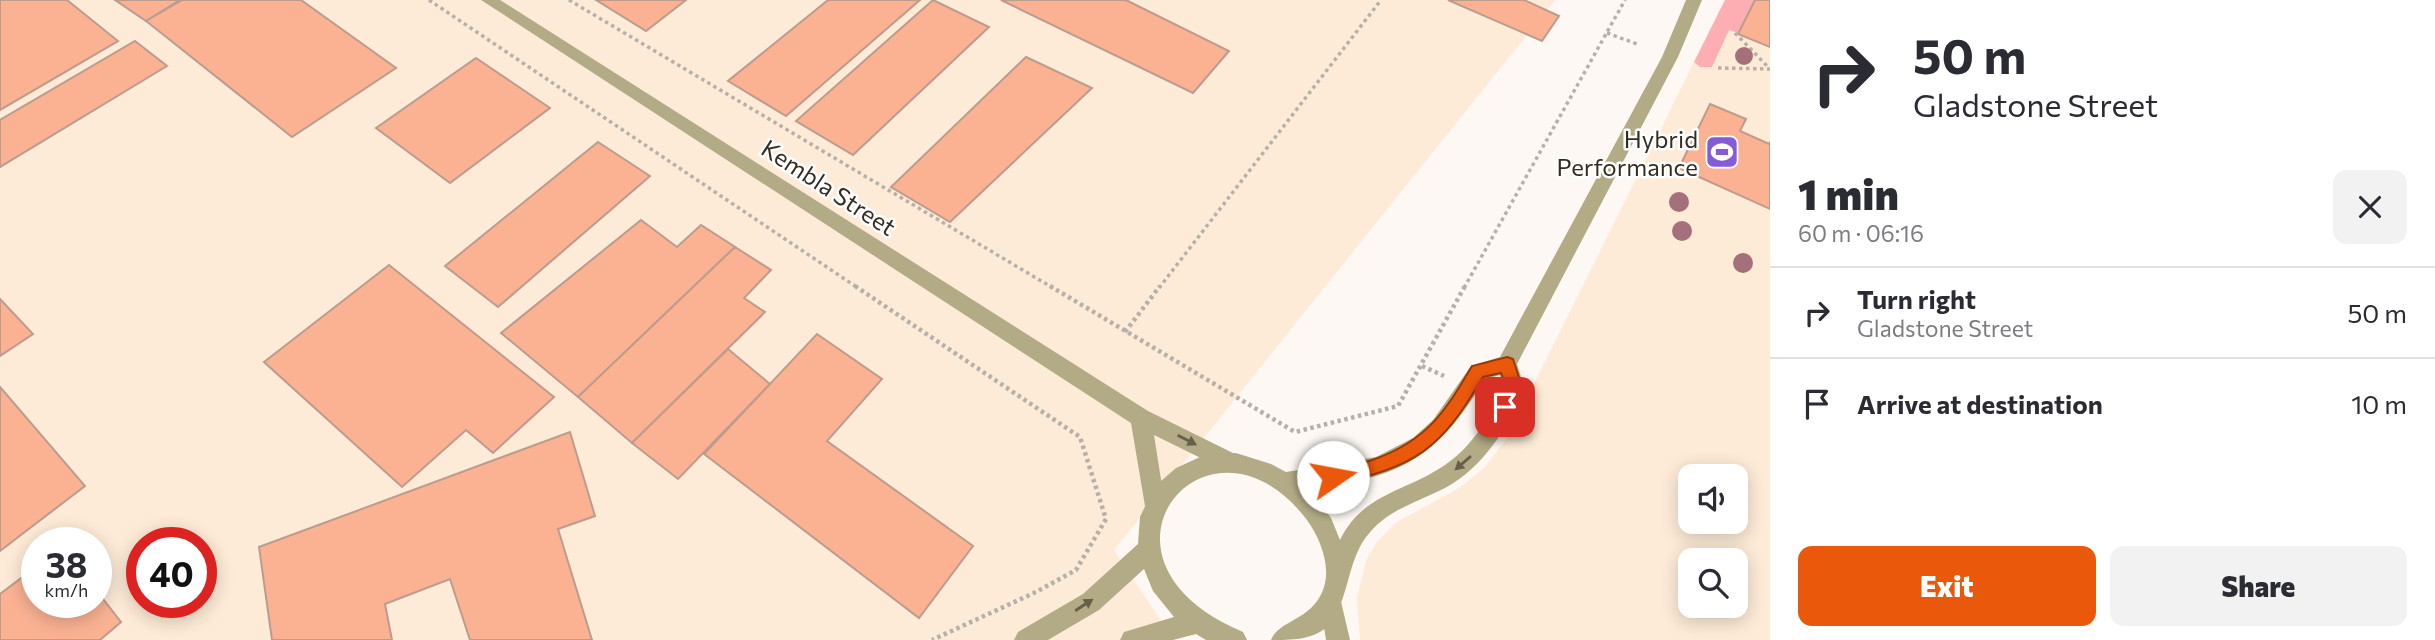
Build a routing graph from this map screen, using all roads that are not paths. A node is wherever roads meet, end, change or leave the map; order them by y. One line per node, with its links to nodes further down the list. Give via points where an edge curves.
1 (489, 0): 4 (street, Kembla Street)
2 (1693, 0): 3 (street, via 1670,57)
3 (1507, 364): 6 (street, via 1478,372 1439,430 1400,458 1349,475); 9 (street, one-way to 9, via 1515,390 1481,445 1454,471 1371,516 1358,530)
4 (1141, 418): 5 (street, Kembla Street, one-way to 5); 7 (street)
5 (1232, 463): 6 (street); 7 (street, via 1185,473 1167,486)
6 (1285, 482): 9 (street, via 1323,520)
7 (1154, 505): 8 (street, via 1148,526)
8 (1149, 549): 11 (street, via 1157,576 1172,601); 12 (street, one-way to 8, via 1091,602)
9 (1338, 569): 10 (street)
10 (1331, 601): 15 (street, via 1321,618 1301,634); 16 (street)
11 (1196, 622): 13 (street); 14 (street)
12 (1026, 640)
13 (1132, 640)
14 (1235, 640)
15 (1283, 640)
16 (1338, 640)

